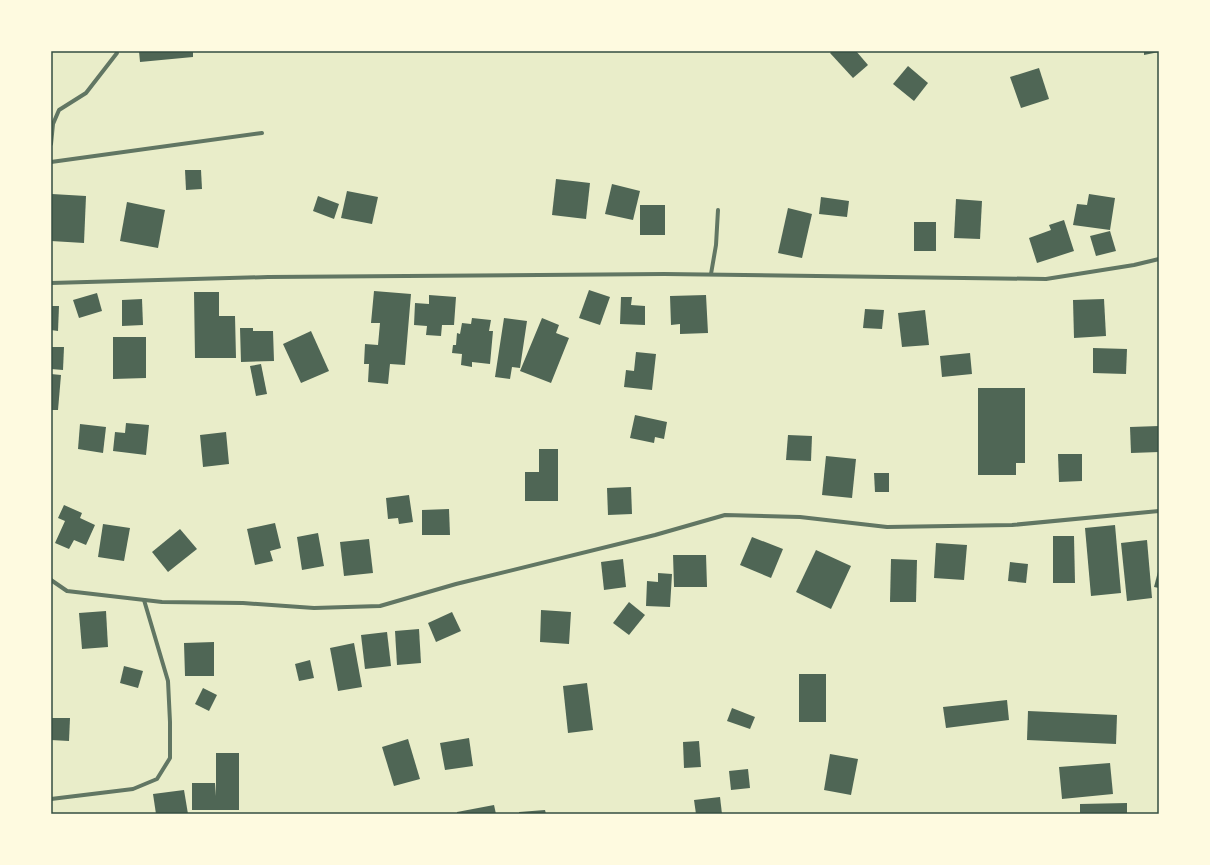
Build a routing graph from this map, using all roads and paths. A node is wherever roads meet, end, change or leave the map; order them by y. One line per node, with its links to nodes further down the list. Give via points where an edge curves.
1 (117, 53): 3 (street, via 86,93 59,110 53,124)
2 (262, 132): 4 (street)
3 (51, 144)
4 (51, 162)
5 (718, 210): 7 (street)
6 (1159, 259): 7 (street, via 1046,279)
7 (711, 274): 8 (street, via 268,277)
8 (51, 283)
9 (1159, 511): 11 (street, via 1012,525 887,527 800,517 725,515 380,606 314,608)
10 (51, 580): 11 (street, via 67,592)
11 (144, 600): 12 (street, via 168,681 170,758 157,779 133,789)
12 (51, 800)

